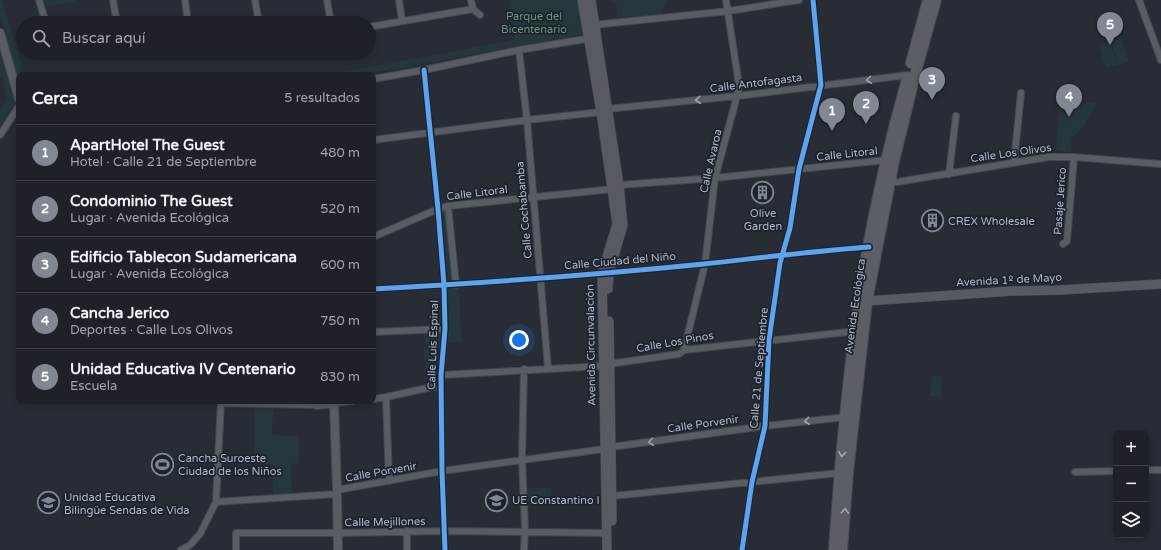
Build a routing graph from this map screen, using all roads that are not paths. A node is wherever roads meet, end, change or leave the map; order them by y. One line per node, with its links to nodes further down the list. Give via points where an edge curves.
1 (39, 0): 19 (street)
2 (113, 0): 20 (street)
3 (185, 0): 21 (street)
4 (255, 0): 22 (street)
5 (327, 0): 23 (street)
6 (399, 0): 24 (street)
7 (471, 0): 16 (street)
8 (582, 0): 25 (main road, Avenida Circunvalación)
9 (591, 0): 25 (main road, Avenida Circunvalación)
10 (726, 0): 17 (street, Calle Avaroa)
11 (799, 0): 17 (street)
12 (813, 0): 34 (street, Calle 21 de Septiembre)
13 (928, 0): 32 (main road, Avenida Ecológica)
14 (936, 0): 52 (main road, Avenida Ecológica)
15 (1139, 0): 30 (street)
16 (472, 9): 18 (street); 24 (street)
17 (729, 11): 25 (street); 37 (street, Calle Avaroa, via 738,85)
18 (480, 14)
19 (44, 16)
20 (116, 16)
21 (187, 16)
22 (258, 16)
23 (330, 16)
24 (402, 21): 26 (street)
25 (591, 25): 28 (main road, Avenida Circunvalación)
26 (376, 26)
27 (0, 33): 35 (street)
28 (593, 38): 29 (street); 38 (main road, Avenida Circunvalación)
29 (519, 50): 31 (street); 41 (street, Calle Cochabamba)
30 (1161, 60)
31 (424, 70): 33 (street); 42 (street, Calle Luis Espinal)
32 (908, 75): 34 (street, Calle Antofagasta, one-way to 34); 46 (main road, Avenida Ecológica)
33 (376, 78)
34 (821, 85): 37 (street, Calle Antofagasta); 49 (street, Calle 21 de Septiembre)
35 (16, 89)
36 (1022, 93): 47 (street)
37 (737, 96): 38 (street, Calle Antofagasta, one-way to 38); 51 (street, Calle Avaroa)
38 (604, 110): 41 (street, Calle Antofagasta); 53 (main road, Avenida Circunvalación)
39 (16, 111): 43 (street)
40 (956, 116): 50 (street)
41 (527, 120): 42 (street, Calle Antofagasta); 54 (street, Calle Cochabamba)
42 (431, 133): 44 (street, Calle Antofagasta); 56 (street, Calle Luis Espinal)
43 (0, 135)
44 (376, 140)
45 (1074, 157): 47 (street, Calle Los Olivos, via 1049,157); 48 (street, Calle Los Olivos); 58 (street, Pasaje Jerico, via 1068,241)
46 (886, 160): 49 (street, Calle Litoral); 59 (main road, Avenida Ecológica)
47 (1014, 162): 50 (street, Calle Los Olivos)
48 (1161, 164)
49 (799, 169): 51 (street, Calle Litoral); 60 (street, Calle 21 de Septiembre, via 790,228)
50 (949, 174): 52 (street, Calle Los Olivos, via 897,182)
51 (715, 178): 53 (street, Calle Litoral); 61 (street, Calle Avaroa)
52 (890, 180): 68 (main road, Avenida Ecológica)
53 (616, 187): 54 (street, Calle Litoral); 62 (main road, Avenida Circunvalación, via 623,225)
54 (533, 197): 55 (street, Calle Litoral); 63 (street, Calle Cochabamba)
55 (448, 206): 56 (street, Calle Litoral); 66 (street)
56 (438, 209): 57 (street, Calle Litoral); 65 (street, Calle Luis Espinal)
57 (376, 236)
58 (1063, 244)
59 (869, 247): 60 (street, Calle Ciudad del Niño); 68 (main road, Avenida Ecológica)
60 (782, 255): 61 (street, Calle Ciudad del Niño); 72 (street, Calle 21 de Septiembre)
61 (705, 264): 62 (street, Calle Ciudad del Niño); 73 (street, Calle Avaroa)
62 (606, 273): 63 (street, Calle Ciudad del Niño); 74 (main road, Avenida Circunvalación)
63 (540, 278): 66 (street, Calle Ciudad del Niño); 75 (street, Calle Cochabamba)
64 (1161, 284): 68 (main road, Avenida 1º de Mayo)
65 (444, 285): 66 (street, Calle Ciudad del Niño); 67 (street, Calle Ciudad del Niño); 69 (street, Calle Luis Espinal)
66 (456, 285)
67 (376, 289)
68 (863, 301): 70 (main road, Avenida Ecológica)
69 (445, 329): 71 (street); 77 (street, Calle Luis Espinal)
70 (859, 331): 72 (street, Calle Los Pinos); 83 (main road, Avenida Ecológica); 113 (main road, Avenida Ecológica, one-way to 70)
71 (376, 332)
72 (770, 340): 73 (street, Calle Los Pinos); 84 (street, Calle 21 de Septiembre)
73 (684, 350): 74 (street, Calle Los Pinos, via 679,354)
74 (606, 365): 75 (street, Calle Los Pinos); 85 (main road, Avenida Circunvalación)
75 (548, 368): 76 (street, Calle Los Pinos)
76 (524, 369): 77 (street, Calle Los Pinos); 86 (street)
77 (441, 375): 78 (street, Calle Luis Espinal)
78 (441, 385): 79 (street); 89 (street, Calle Luis Espinal)
79 (386, 397): 80 (street); 93 (street)
80 (376, 399)
81 (221, 404): 97 (street)
82 (334, 404): 95 (street)
83 (846, 417): 84 (street, Calle Porvenir, one-way to 84); 92 (main road, Avenida Ecológica, one-way to 92)
84 (765, 426): 85 (street, Calle Porvenir, one-way to 85); 94 (street, Calle 21 de Septiembre)
85 (608, 448): 86 (street, Calle Porvenir); 96 (main road, Avenida Circunvalación); 102 (main road, Avenida Circunvalación)
86 (522, 459): 89 (street, Calle Porvenir); 101 (street)
87 (1149, 470): 88 (street)
88 (1161, 470)
89 (442, 471): 93 (street, Calle Porvenir); 99 (street, Calle Luis Espinal)
90 (1113, 471): 91 (street)
91 (1074, 472)
92 (840, 473): 94 (street); 112 (main road, Avenida Ecológica)
93 (389, 481): 95 (street, Calle Porvenir)
94 (752, 482): 96 (street); 111 (street, Calle 21 de Septiembre)
95 (337, 492): 97 (street, Calle Porvenir); 100 (street)
96 (612, 496): 110 (main road, Avenida Circunvalación)
97 (216, 502): 103 (street, via 200,534)
98 (407, 531): 99 (street, Calle Mejillones); 100 (street, Calle Mejillones); 106 (street)
99 (445, 531): 101 (street, Calle Mejillones); 107 (street, Calle Luis Espinal)
100 (338, 533): 104 (street, Calle Mejillones, via 236,533); 105 (street)
101 (524, 533): 102 (street, Calle Mejillones); 108 (street)
102 (606, 533): 109 (main road, Avenida Circunvalación)
103 (181, 550)
104 (236, 550)
105 (338, 550)
106 (407, 550)
107 (445, 550)
108 (524, 550)
109 (607, 550)
110 (613, 550)
111 (742, 550)
112 (834, 550)
113 (842, 550)

